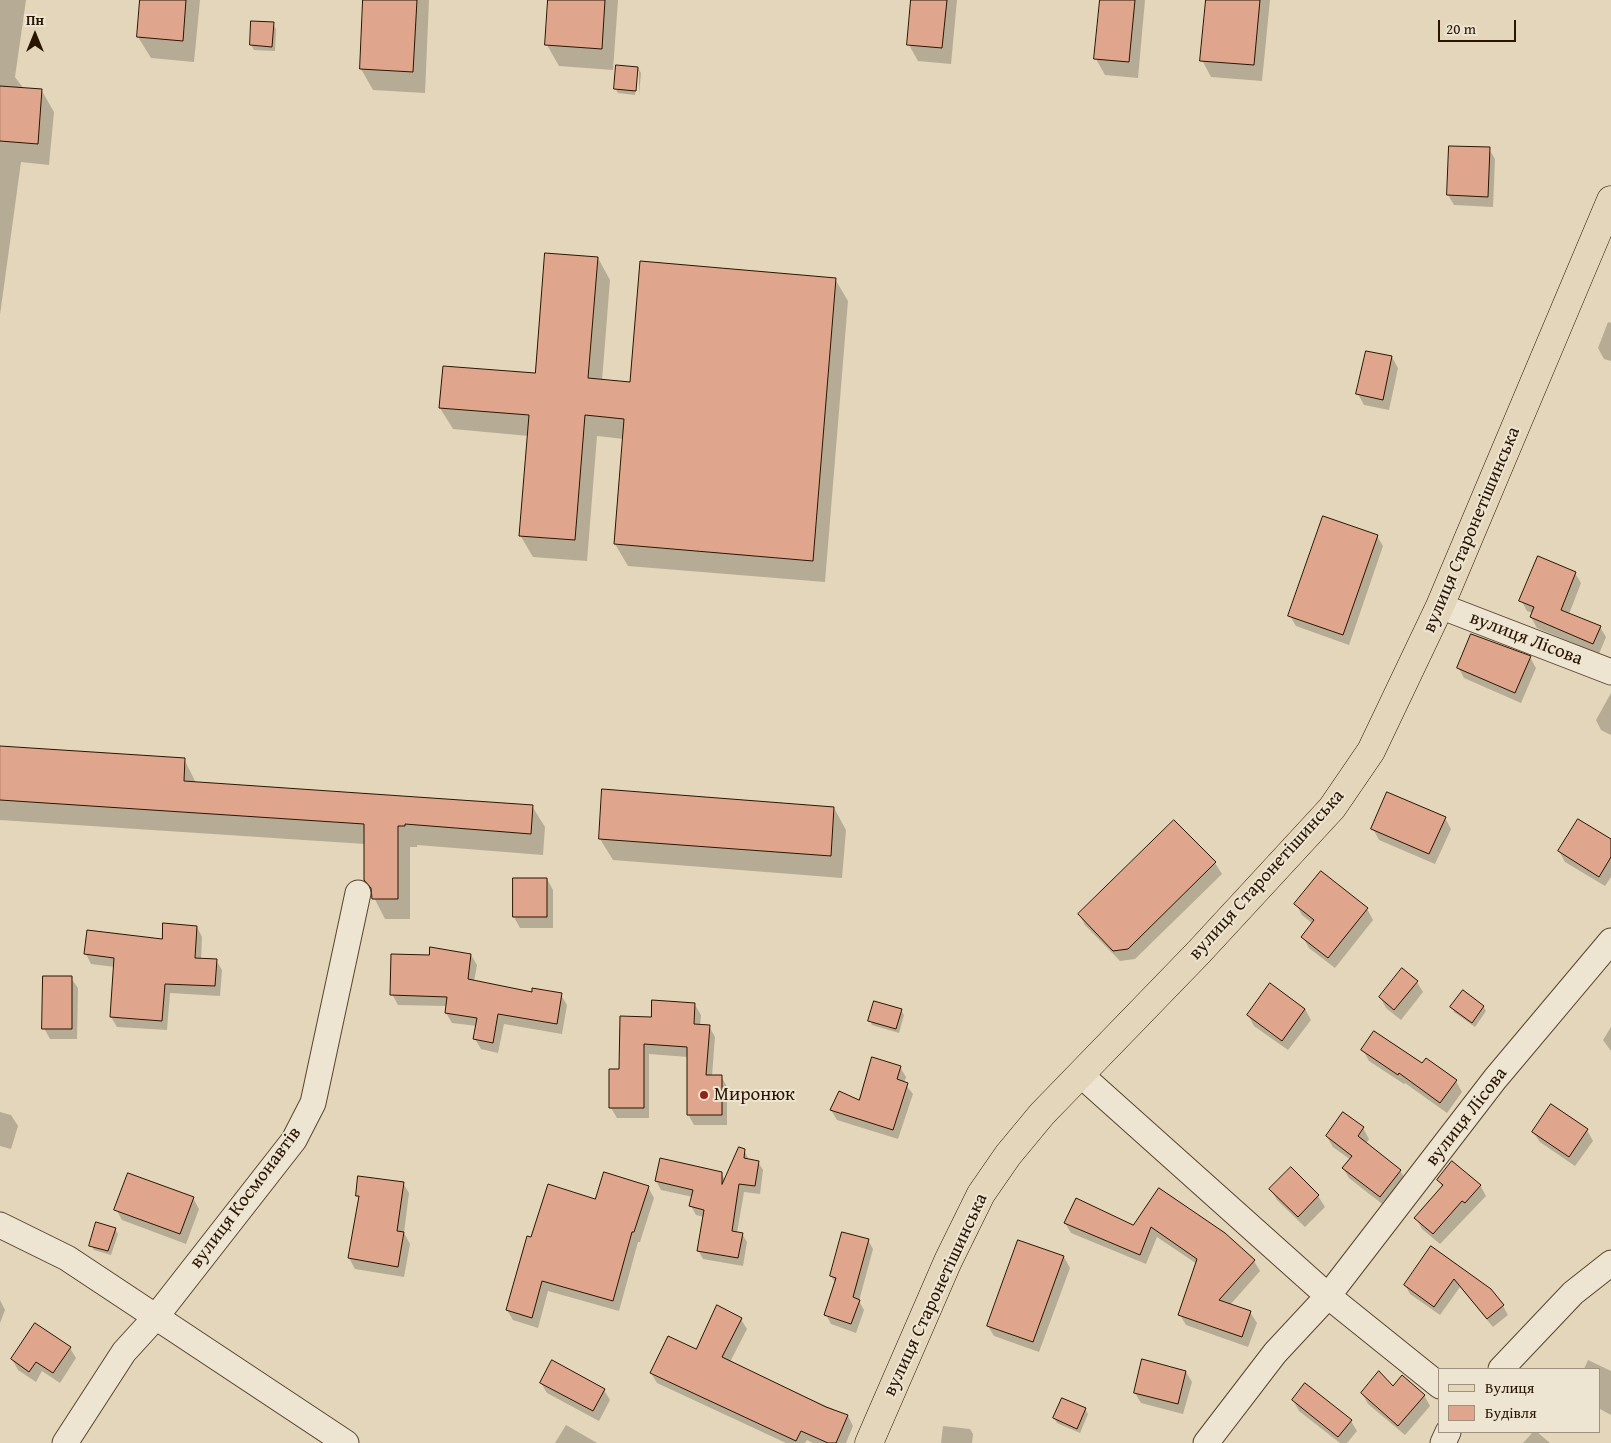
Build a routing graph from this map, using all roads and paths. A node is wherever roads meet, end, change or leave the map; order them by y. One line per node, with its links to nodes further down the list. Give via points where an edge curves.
1 (1611, 200): 2 (main road, вулиця Старонетішинська)
2 (1440, 606): 3 (street, вулиця Лісова); 6 (main road, вулиця Старонетішинська, via 1371,751 1332,808)
3 (1611, 672)
4 (358, 893): 10 (street, вулиця Космонавтів, via 313,1103 294,1140)
5 (1611, 941): 9 (street, вулиця Лісова, via 1495,1079)
6 (1081, 1075): 9 (street); 15 (main road, вулиця Старонетішинська, via 1042,1114 981,1194 923,1316)
7 (0, 1225): 10 (street, via 67,1258)
8 (1611, 1263): 11 (street, via 1573,1293)
9 (1328, 1296): 12 (street); 16 (street, вулиця Лісова, via 1275,1353)
10 (155, 1318): 13 (street, вулиця Космонавтів, via 124,1352); 14 (street)
11 (1502, 1368)
12 (1438, 1384)
13 (65, 1443)
14 (346, 1443)
15 (869, 1443)
16 (1206, 1443)

